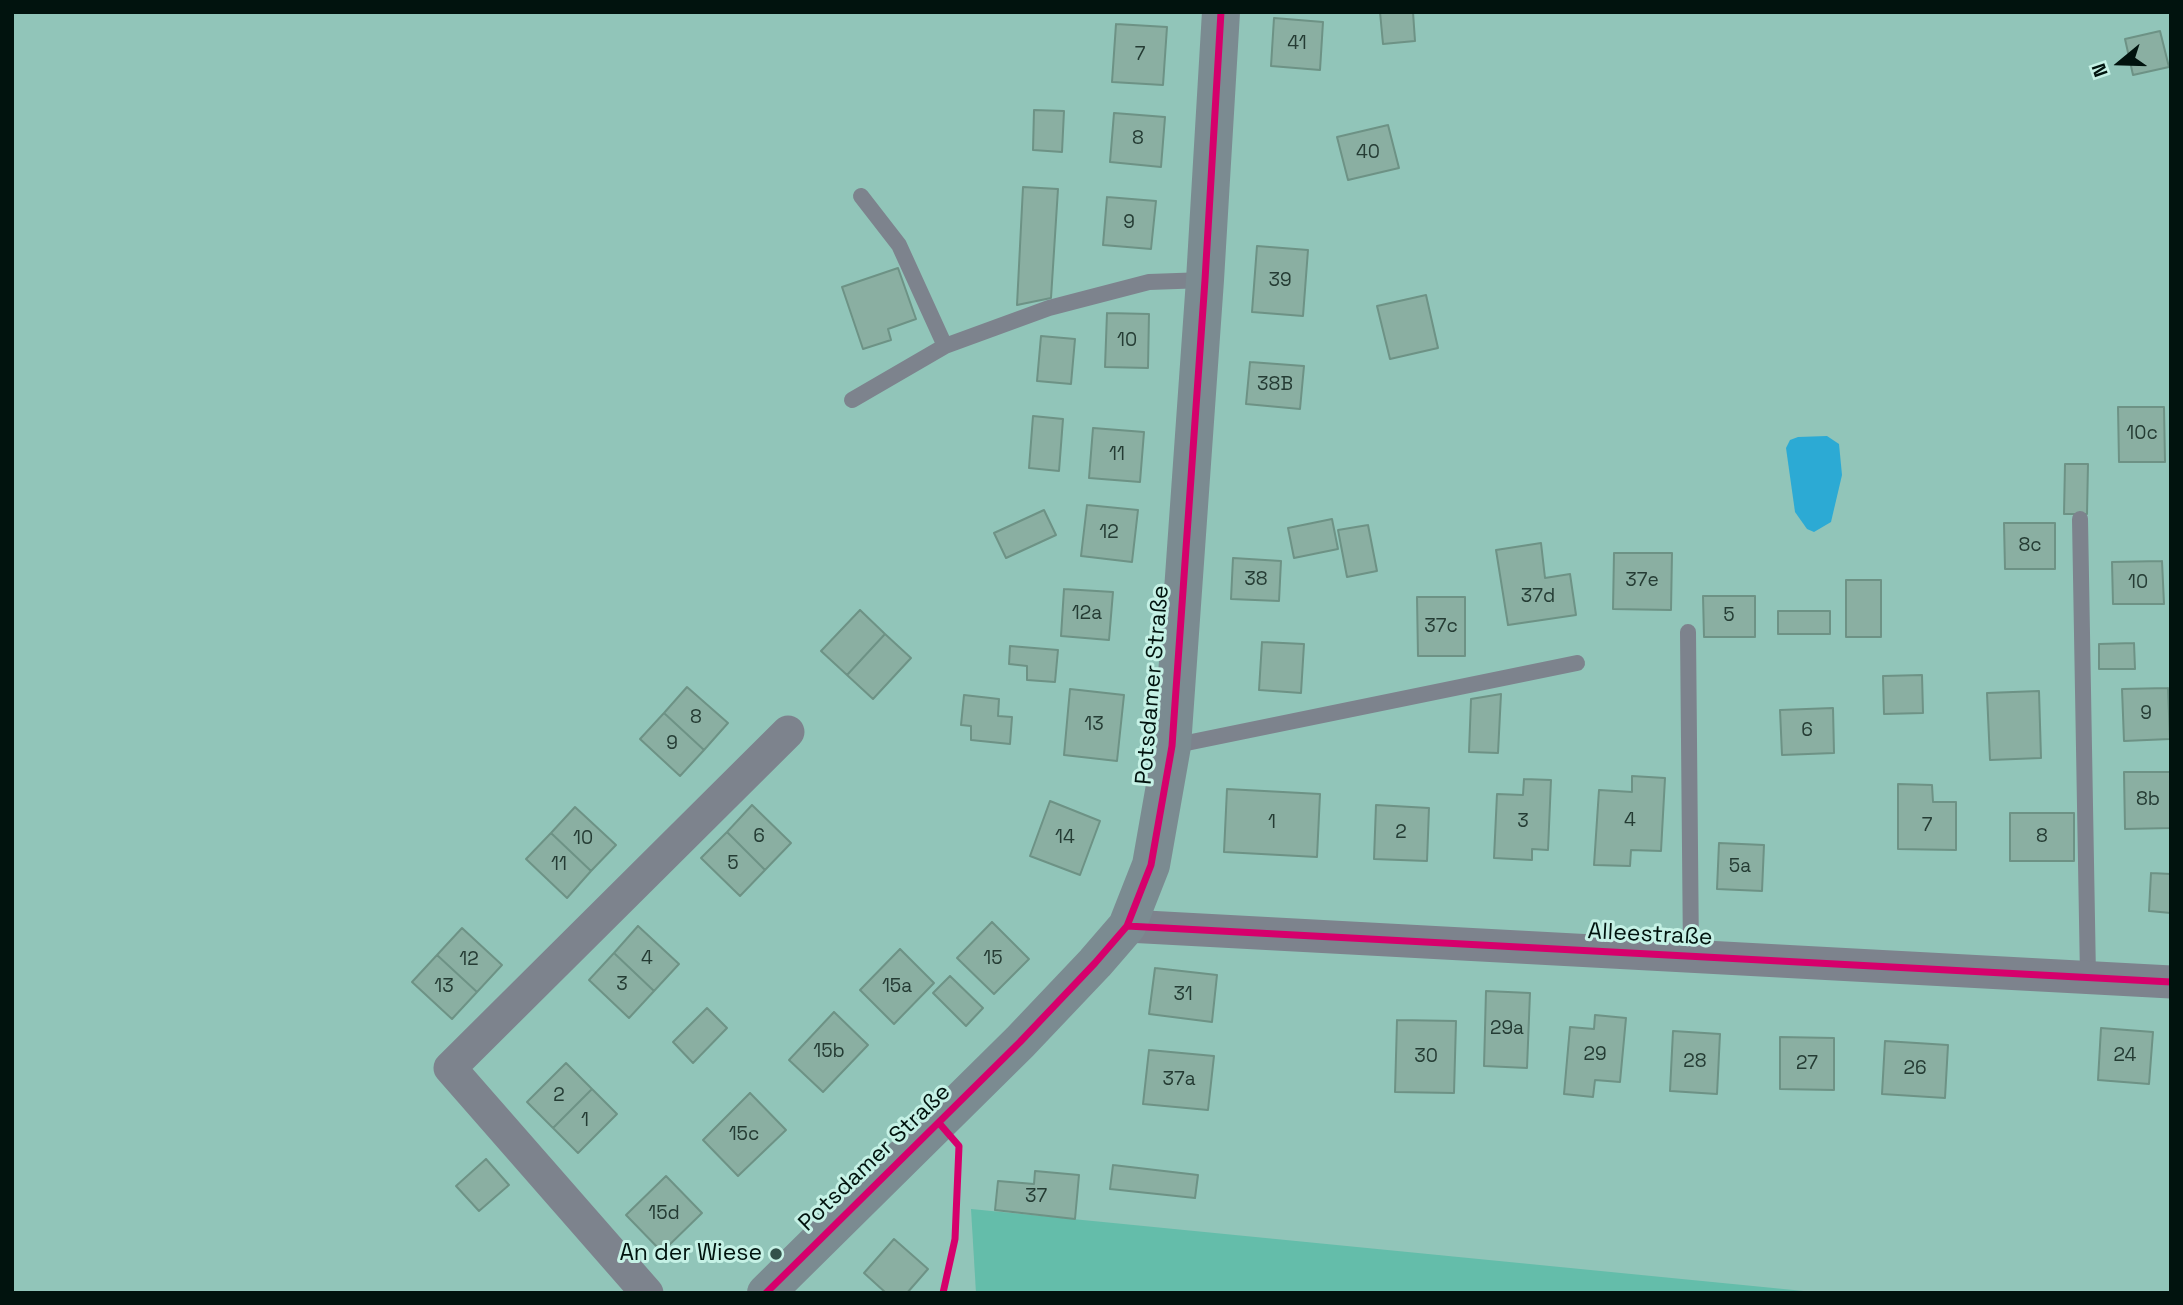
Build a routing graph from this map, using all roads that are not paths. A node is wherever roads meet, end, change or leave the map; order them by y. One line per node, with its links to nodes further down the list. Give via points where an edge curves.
1 (1221, 12): 3 (main road, Potsdamer Straße)
2 (861, 196): 4 (lane, via 899,244)
3 (1205, 280): 4 (lane, via 1149,282 1099,293); 10 (main road, Potsdamer Straße)
4 (945, 346): 5 (lane)
5 (852, 400)
6 (2080, 519): 13 (lane)
7 (1688, 632): 12 (lane)
8 (1577, 663): 10 (lane)
9 (788, 732): 15 (street, via 450,1068)
10 (1172, 746): 11 (main road, Potsdamer Straße, via 1151,865)
11 (1127, 926): 12 (street, Alleestraße); 16 (main road, Potsdamer Straße, via 1020,1042)
12 (1690, 956): 13 (street, Alleestraße)
13 (2088, 977): 14 (street, Alleestraße)
14 (2171, 982)
15 (647, 1293)
16 (766, 1293)

